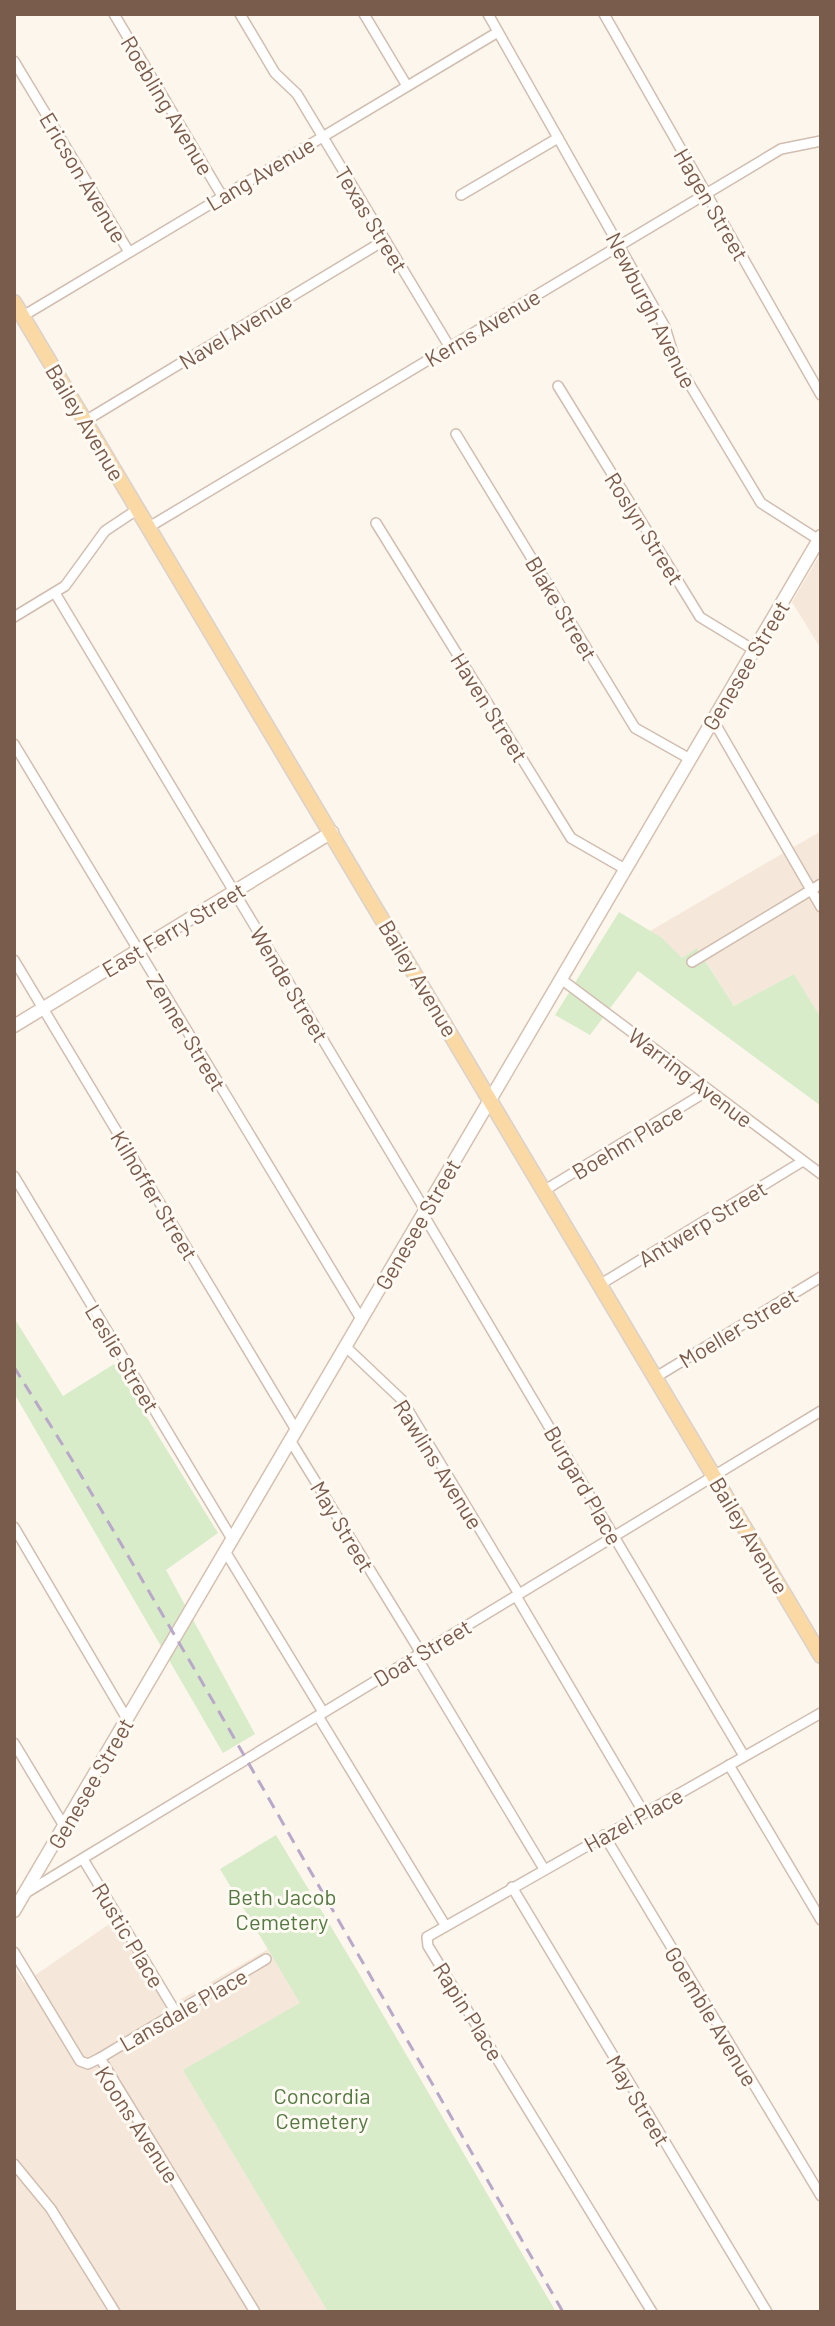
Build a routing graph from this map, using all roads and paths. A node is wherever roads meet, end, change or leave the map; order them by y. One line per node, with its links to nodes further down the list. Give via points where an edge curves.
1 (114, 14): 14 (street, Roebling Avenue)
2 (240, 14): 9 (street, Texas Street)
3 (364, 14): 8 (street)
4 (488, 14): 6 (street, Newburgh Avenue)
5 (604, 14): 12 (street, Hagen Street)
6 (498, 32): 8 (street, Lang Avenue); 10 (street, Newburgh Avenue)
7 (14, 61): 17 (street, Ericson Avenue)
8 (407, 86): 9 (street, Lang Avenue)
9 (322, 136): 14 (street, Lang Avenue); 15 (street, Texas Street)
10 (558, 138): 13 (street); 16 (street, Newburgh Avenue)
11 (821, 141): 12 (street, Kerns Avenue, via 781,149)
12 (706, 194): 16 (street, Kerns Avenue); 22 (street, Hagen Street)
13 (461, 195)
14 (222, 196): 17 (street, Lang Avenue)
15 (385, 240): 20 (street, Texas Street); 23 (street, Navel Avenue)
16 (619, 245): 20 (street, Kerns Avenue); 28 (street, Newburgh Avenue, via 665,327 675,360 761,503)
17 (129, 252): 19 (street, Lang Avenue)
18 (14, 302): 19 (main road, Bailey Avenue)
19 (23, 316): 23 (main road, Bailey Avenue)
20 (449, 346): 27 (street, Kerns Avenue)
21 (558, 386): 31 (street, Roslyn Street, via 700,617)
22 (821, 395)
23 (85, 421): 25 (main road, Bailey Avenue)
24 (456, 434): 34 (street, Blake Street, via 635,728)
25 (138, 509): 27 (main road, Bailey Avenue); 29 (street, via 105,531)
26 (376, 523): 36 (street, Haven Street, via 571,838)
27 (149, 527): 35 (main road, Bailey Avenue)
28 (820, 538): 31 (main road, Genesee Street)
29 (55, 593): 30 (street); 39 (street, Wende Street)
30 (14, 617)
31 (754, 650): 32 (main road, Genesee Street)
32 (713, 720): 34 (main road, Genesee Street); 38 (street)
33 (14, 744): 41 (street, Zenner Street)
34 (690, 759): 36 (main road, Genesee Street)
35 (332, 832): 39 (main road, East Ferry Street); 48 (main road, Bailey Avenue)
36 (625, 869): 44 (main road, Genesee Street)
37 (821, 884): 38 (street)
38 (811, 890): 40 (street); 43 (street)
39 (235, 892): 41 (main road, East Ferry Street); 53 (street, Wende Street)
40 (821, 907)
41 (138, 950): 45 (main road, East Ferry Street); 56 (street, Zenner Street)
42 (14, 960): 45 (street, Kilhoffer Street)
43 (692, 962)
44 (561, 979): 47 (street, Warring Avenue); 48 (main road, Genesee Street)
45 (43, 1009): 46 (main road, East Ferry Street); 60 (street, Kilhoffer Street)
46 (14, 1026)
47 (709, 1090): 49 (street, Warring Avenue); 52 (street, Boehm Place)
48 (491, 1099): 52 (main road, Bailey Avenue); 53 (main road, Genesee Street)
49 (803, 1161): 50 (street, Warring Avenue); 55 (street, Antwerp Street)
50 (821, 1174)
51 (14, 1176): 64 (street, Leslie Street)
52 (545, 1190): 55 (main road, Bailey Avenue)
53 (424, 1212): 56 (main road, Genesee Street); 63 (street, Burgard Place)
54 (821, 1277): 58 (street, Moeller Street)
55 (601, 1284): 58 (main road, Bailey Avenue)
56 (361, 1319): 57 (main road, Genesee Street)
57 (345, 1346): 60 (main road, Genesee Street); 65 (street, Rawlins Avenue, via 402,1400)
58 (656, 1377): 61 (main road, Bailey Avenue)
59 (821, 1411): 61 (street, Doat Street)
60 (293, 1435): 64 (main road, Genesee Street); 66 (street, May Street)
61 (713, 1474): 63 (street, Doat Street); 67 (main road, Bailey Avenue)
62 (14, 1527): 70 (street)
63 (614, 1536): 65 (street, Doat Street); 72 (street, Burgard Place)
64 (228, 1545): 69 (street, Rapin Place); 70 (main road, Genesee Street)
65 (517, 1595): 66 (street, Doat Street); 74 (street)
66 (418, 1655): 69 (street, Doat Street); 78 (street, May Street)
67 (821, 1656)
68 (821, 1713): 72 (street, Hazel Place)
69 (320, 1714): 77 (street, Doat Street); 83 (street, Rapin Place)
70 (127, 1719): 75 (main road, Genesee Street)
71 (14, 1743): 75 (street)
72 (744, 1756): 73 (street, Hazel Place)
73 (729, 1765): 74 (street, Hazel Place); 82 (street)
74 (644, 1813): 76 (street, Hazel Place)
75 (64, 1826): 80 (main road, Genesee Street)
76 (604, 1835): 78 (street, Hazel Place); 89 (street, Goemble Avenue)
77 (83, 1859): 80 (street, Doat Street); 86 (street, Rustic Place)
78 (544, 1869): 79 (street, Hazel Place)
79 (512, 1887): 83 (street, Hazel Place); 93 (street, May Street)
80 (24, 1894): 81 (main road, Genesee Street)
81 (14, 1911)
82 (821, 1920)
83 (445, 1925): 92 (street, Rapin Place, via 429,1934 428,1946)
84 (14, 1952): 87 (street, Koons Avenue, via 80,2061 88,2064)
85 (266, 1959): 86 (street, Lansdale Place)
86 (175, 2011): 87 (street, Lansdale Place)
87 (100, 2058): 91 (street, Koons Avenue)
88 (14, 2164): 90 (street, via 51,2209)
89 (821, 2196)
90 (115, 2312)
91 (255, 2312)
92 (652, 2312)
93 (767, 2312)

